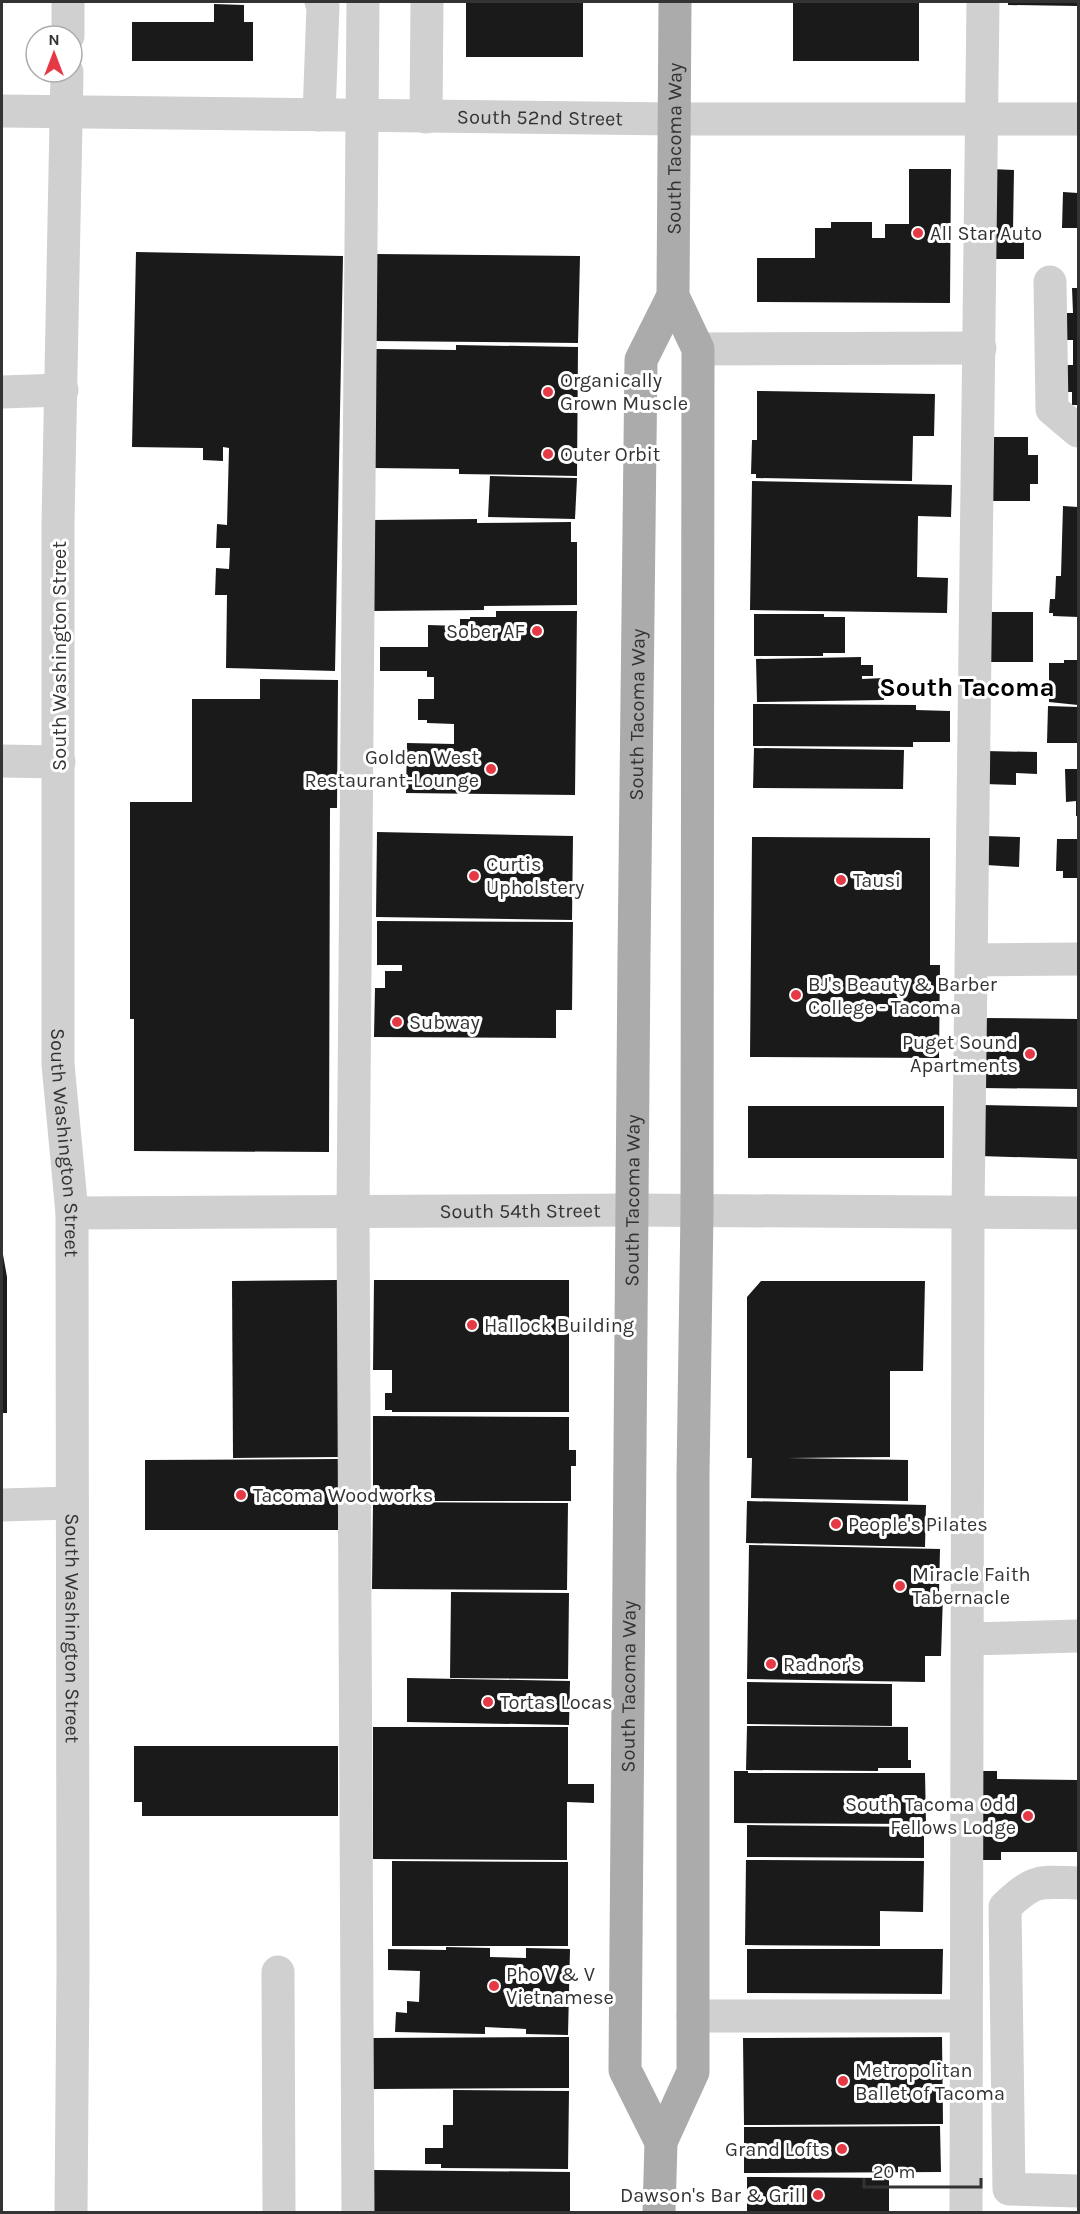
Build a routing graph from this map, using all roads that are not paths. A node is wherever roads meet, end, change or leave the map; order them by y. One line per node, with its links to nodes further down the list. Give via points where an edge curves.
1 (68, 2): 7 (street)
2 (321, 2): 11 (street)
3 (363, 2): 12 (street)
4 (427, 2): 13 (street)
5 (675, 2): 14 (main road, South Tacoma Way)
6 (983, 2): 15 (street)
7 (68, 24)
8 (68, 84): 10 (street, South Washington Street)
9 (2, 111): 10 (street, South 52nd Street)
10 (67, 111): 11 (street, South 52nd Street); 21 (street, South Washington Street)
11 (319, 115): 12 (street, South 52nd Street)
12 (362, 116): 13 (street, South 52nd Street); 30 (street)
13 (426, 117): 14 (street, South 52nd Street)
14 (675, 119): 15 (street, South 52nd Street); 18 (main road, South Tacoma Way)
15 (983, 119): 16 (street, South 52nd Street); 19 (street)
16 (1078, 119)
17 (1050, 282): 23 (street, via 1052,410)
18 (673, 297): 20 (main road, South Tacoma Way); 28 (main road, South Tacoma Way, via 641,360)
19 (980, 348): 20 (street); 27 (street)
20 (698, 349): 29 (main road, South Tacoma Way)
21 (62, 390): 22 (street); 25 (street, South Washington Street)
22 (2, 392)
23 (1078, 431)
24 (2, 761): 25 (street)
25 (59, 762): 32 (street, South Washington Street, via 58,1064)
26 (1078, 959): 27 (street)
27 (972, 960): 31 (street)
28 (633, 1210): 29 (street, South 54th Street); 30 (street, South 54th Street); 42 (main road, South Tacoma Way, via 625,2070)
29 (697, 1211): 31 (street, South 54th Street); 40 (main road, South Tacoma Way)
30 (354, 1212): 32 (street, South 54th Street); 46 (street)
31 (968, 1212): 33 (street, South 54th Street); 37 (street)
32 (72, 1213): 34 (street, South Washington Street)
33 (1078, 1213)
34 (72, 1503): 35 (street); 45 (street, South Washington Street)
35 (2, 1504)
36 (1078, 1636): 37 (street)
37 (968, 1639): 41 (street)
38 (1078, 1883): 43 (street, via 1038,1882 1005,1907 1008,2189)
39 (278, 1972): 44 (street)
40 (693, 2016): 41 (street); 42 (main road, South Tacoma Way, via 693,2072)
41 (966, 2016): 48 (street)
42 (661, 2142): 47 (main road, South Tacoma Way)
43 (1078, 2191)
44 (277, 2210)
45 (71, 2212)
46 (358, 2212)
47 (659, 2212)
48 (966, 2212)

